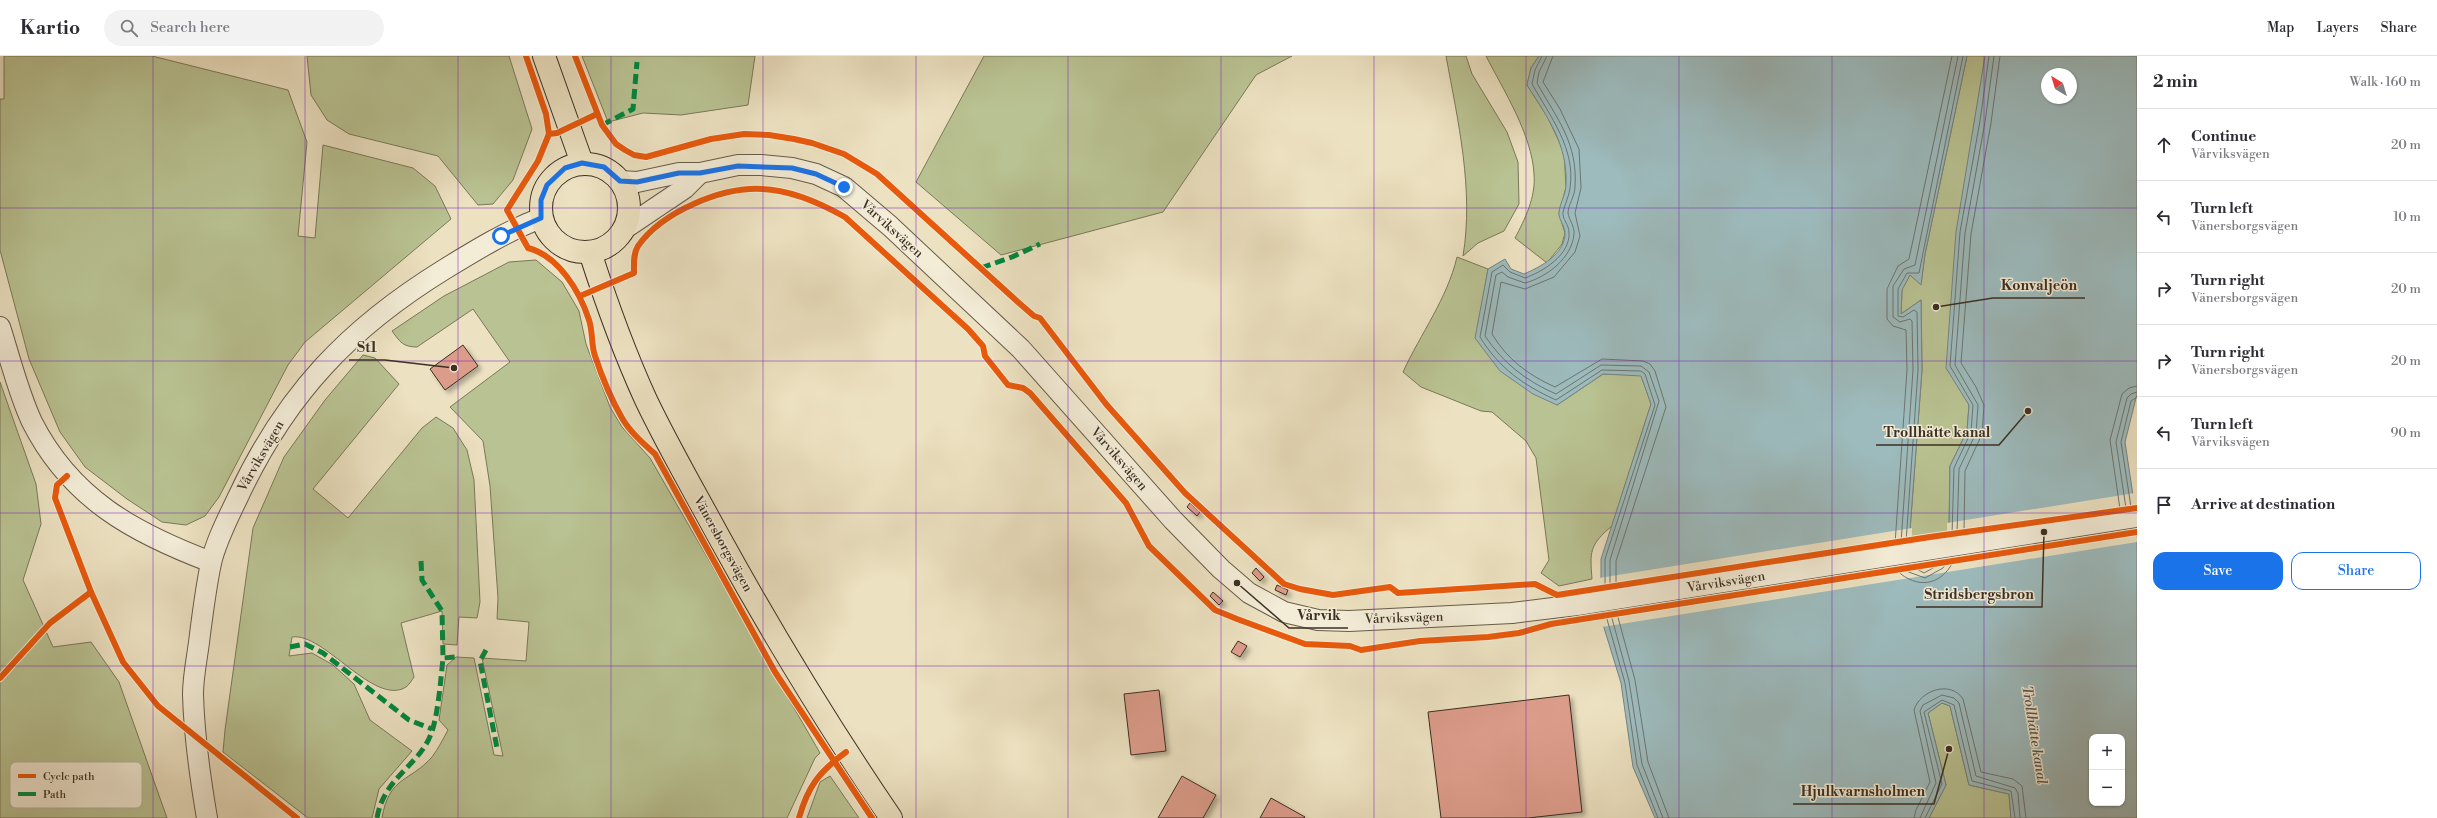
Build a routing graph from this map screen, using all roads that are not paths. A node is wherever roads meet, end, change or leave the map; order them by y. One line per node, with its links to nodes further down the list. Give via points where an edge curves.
1 (544, 56): 2 (main road)
2 (582, 163): 4 (main road, via 604,167); 5 (main road, via 565,168 547,185 541,200)
3 (700, 173): 4 (street, Vårviksvägen, via 679,173 637,182); 6 (street, via 685,188); 9 (street, Vårviksvägen, via 738,166 792,168 816,174 844,187 1002,330 1173,520 1231,579 1261,600 1296,615 1318,620 1349,621 1512,613)
4 (620, 181): 6 (main road, via 629,202 628,221)
5 (541, 218): 7 (main road, via 548,232 559,244 574,251); 10 (street, Vårviksvägen, via 489,242 410,291 369,321 335,352 301,391 253,464)
6 (624, 229): 7 (main road, via 610,245)
7 (590, 252): 12 (main road, Vänersborgsvägen, via 601,287 646,398 673,453 763,617 846,752)
8 (0, 327): 10 (street, via 32,421 67,476 119,518 166,546)
9 (2137, 517)
10 (211, 562): 11 (street, Vårviksvägen, via 193,692 195,737)
11 (207, 818)
12 (891, 818)

